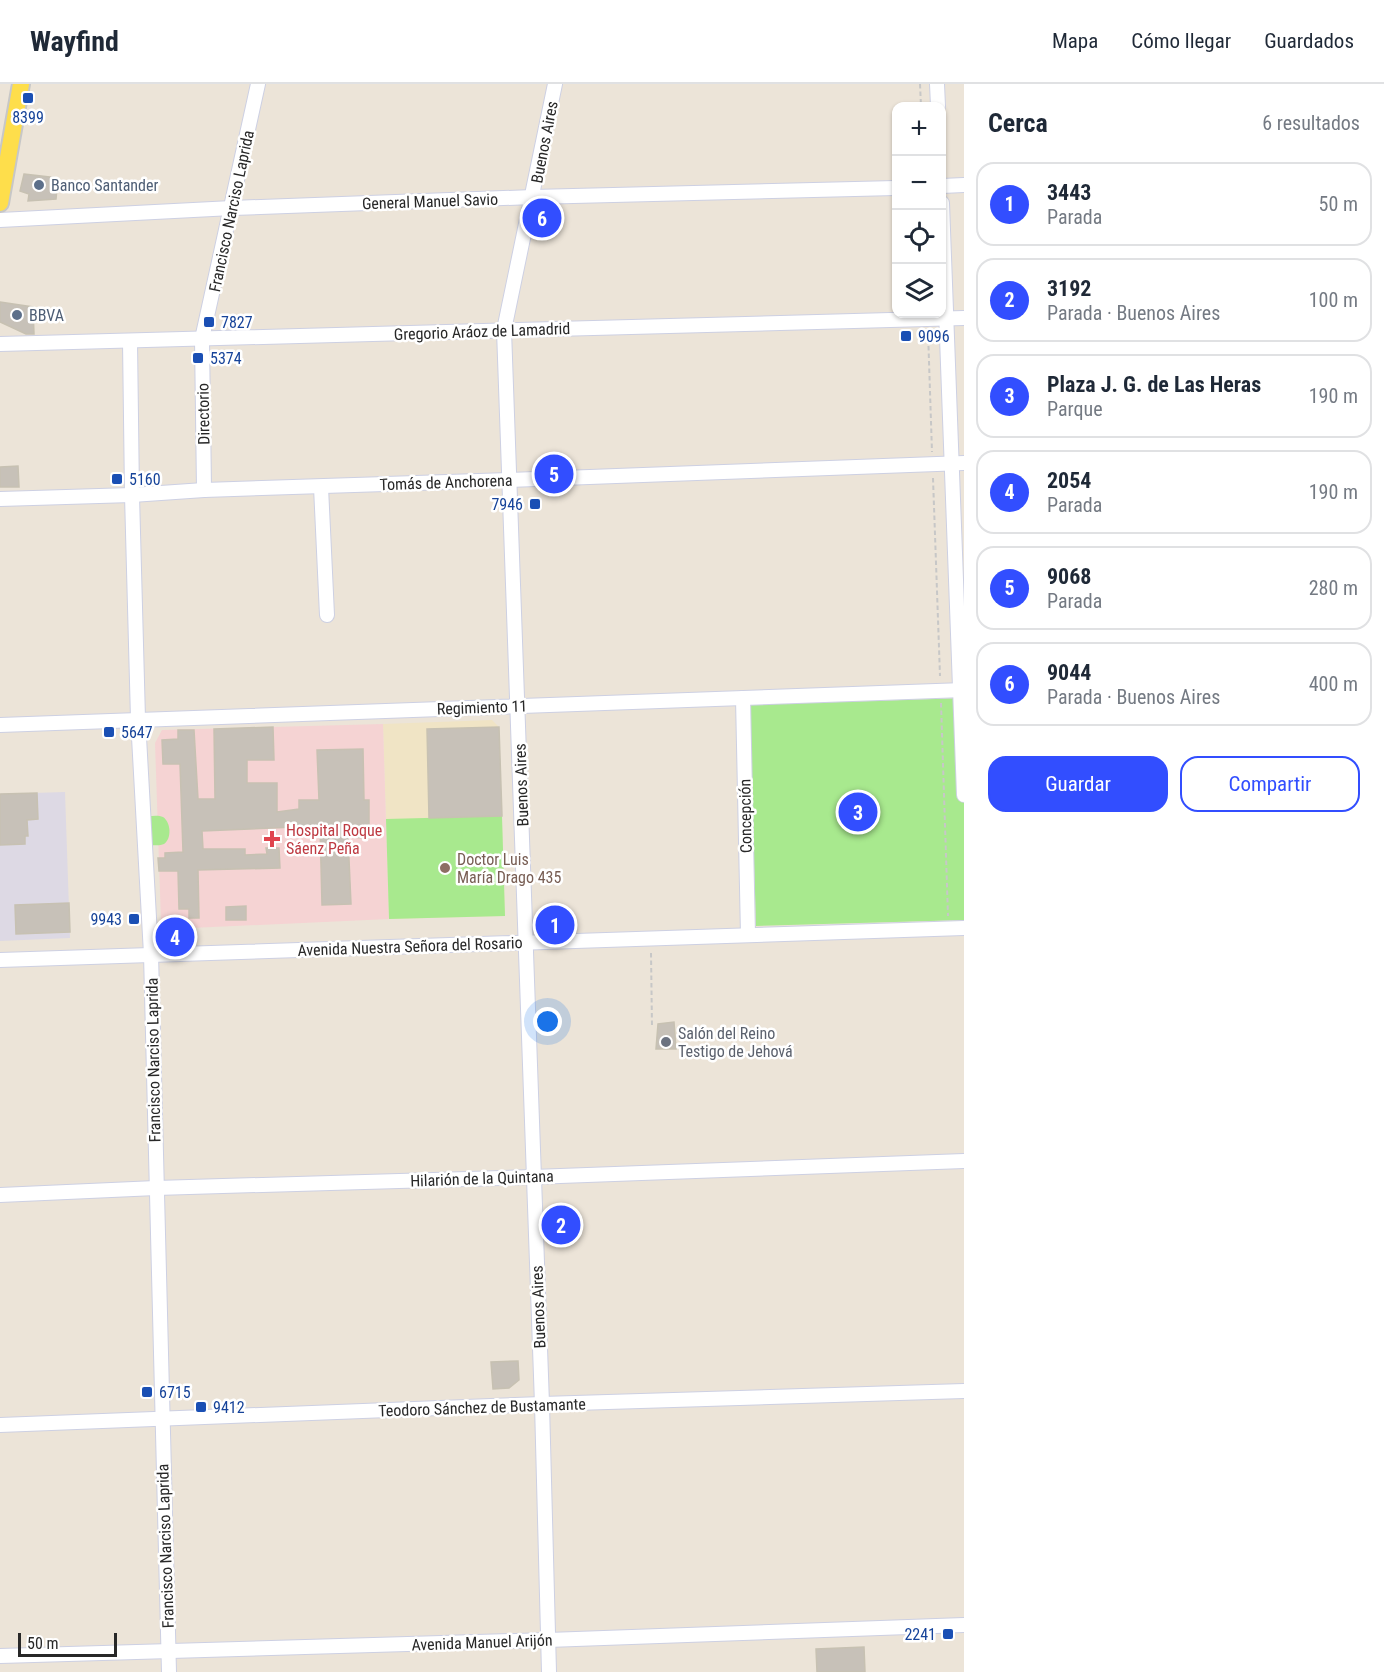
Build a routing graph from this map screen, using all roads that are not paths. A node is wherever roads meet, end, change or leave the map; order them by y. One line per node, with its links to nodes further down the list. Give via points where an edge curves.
1 (21, 84): 10 (main road)
2 (258, 84): 11 (street, Francisco Narciso Laprida)
3 (555, 84): 9 (street, Buenos Aires)
4 (937, 84): 5 (street)
5 (938, 102)
6 (964, 185): 7 (street)
7 (946, 186)
8 (892, 188): 9 (street, General Manuel Savio)
9 (533, 197): 11 (street, General Manuel Savio); 17 (street, Buenos Aires)
10 (0, 203)
11 (232, 208): 13 (street, General Manuel Savio); 18 (street, Francisco Narciso Laprida)
12 (942, 210): 14 (street)
13 (0, 220)
14 (944, 264)
15 (946, 318): 16 (street, Gregorio Aráoz de Lamadrid); 17 (street, Gregorio Aráoz de Lamadrid); 21 (street)
16 (964, 318)
17 (504, 330): 18 (street, Gregorio Aráoz de Lamadrid); 22 (street, Buenos Aires)
18 (202, 339): 19 (street, Gregorio Aráoz de Lamadrid); 24 (street, Directorio)
19 (130, 341): 20 (street, Gregorio Aráoz de Lamadrid); 25 (street, Francisco Narciso Laprida)
20 (0, 345)
21 (958, 463): 22 (street, Tomás de Anchorena); 28 (street)
22 (509, 480): 23 (street, Tomás de Anchorena); 30 (street, Buenos Aires)
23 (321, 487): 24 (street, Tomás de Anchorena); 27 (street)
24 (204, 490): 25 (street, Tomás de Anchorena)
25 (132, 495): 26 (street, Tomás de Anchorena); 31 (street, Francisco Narciso Laprida)
26 (0, 499)
27 (327, 615)
28 (962, 690): 29 (street, Regimiento 11); 33 (street)
29 (743, 698): 30 (street, Regimiento 11); 35 (street, Concepción)
30 (518, 706): 31 (street, Regimiento 11); 36 (street, Buenos Aires)
31 (138, 719): 32 (street, Regimiento 11); 37 (street, Francisco Narciso Laprida)
32 (0, 725)
33 (964, 795)
34 (964, 928): 35 (street, Avenida Nuestra Señora del Rosario)
35 (748, 935): 36 (street, Avenida Nuestra Señora del Rosario)
36 (526, 942): 37 (street, Avenida Nuestra Señora del Rosario); 40 (street, Buenos Aires)
37 (151, 954): 38 (street, Avenida Nuestra Señora del Rosario); 41 (street, Francisco Narciso Laprida)
38 (0, 960)
39 (964, 1161): 40 (street, Hilarión de la Quintana)
40 (533, 1177): 41 (street, Hilarión de la Quintana); 44 (street, Buenos Aires)
41 (156, 1188): 42 (street, Hilarión de la Quintana); 45 (street, Francisco Narciso Laprida)
42 (0, 1195)
43 (964, 1391): 44 (street, Teodoro Sánchez de Bustamante)
44 (542, 1404): 45 (street, Teodoro Sánchez de Bustamante); 48 (street, Buenos Aires)
45 (162, 1419): 46 (street, Teodoro Sánchez de Bustamante); 49 (street, Francisco Narciso Laprida)
46 (0, 1425)
47 (964, 1625): 48 (street, Avenida Manuel Arijón)
48 (548, 1640): 49 (street, Avenida Manuel Arijón); 52 (street, Buenos Aires)
49 (168, 1651): 50 (street, Avenida Manuel Arijón); 51 (street, Francisco Narciso Laprida)
50 (0, 1656)
51 (169, 1672)
52 (549, 1672)

